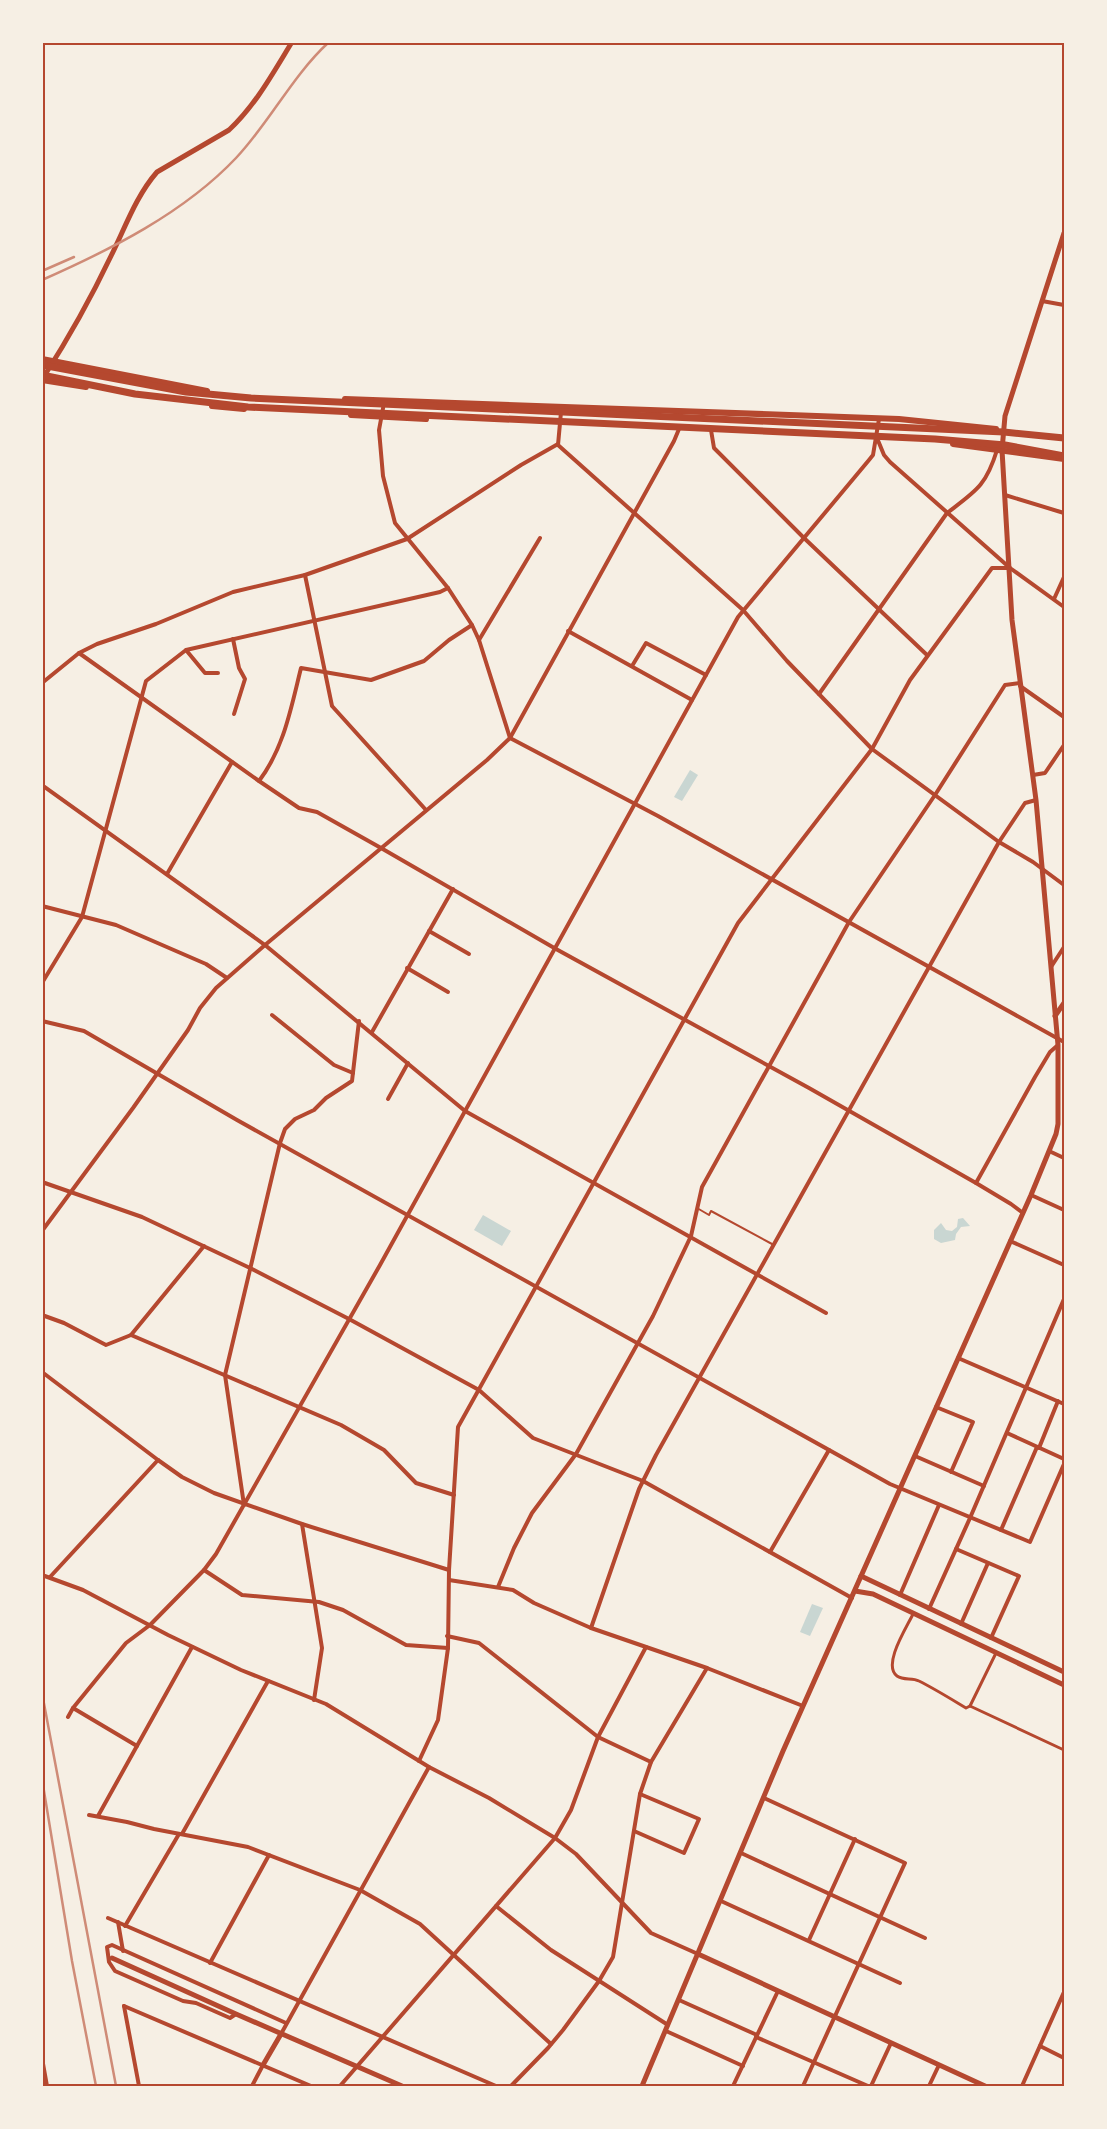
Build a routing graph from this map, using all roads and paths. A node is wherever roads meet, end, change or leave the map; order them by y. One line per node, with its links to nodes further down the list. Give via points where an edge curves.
1 (292, 42): 6 (street, via 258,96 229,130 157,172 150,180)
2 (1064, 232): 3 (street)
3 (1042, 301): 4 (street); 16 (street)
4 (1064, 305)
5 (42, 359): 6 (main road)
6 (54, 361): 9 (street); 10 (main road, via 226,394)
7 (42, 365): 20 (highway, via 186,392 251,398 995,432)
8 (42, 375): 24 (highway, via 135,394 240,407 935,439 1005,445)
9 (42, 380): 12 (main road, via 231,409)
10 (384, 400): 12 (street); 13 (main road)
11 (561, 412): 14 (street)
12 (381, 417): 14 (main road); 31 (street, via 383,476 395,523)
13 (879, 419): 16 (main road); 19 (street)
14 (560, 422): 15 (main road); 21 (street)
15 (679, 429): 17 (main road); 26 (street)
16 (1003, 429): 18 (main road); 22 (street)
17 (712, 430): 19 (main road); 30 (street, via 714,448)
18 (1036, 434): 20 (highway)
19 (877, 438): 22 (main road, via 935,441); 27 (street, via 890,462); 30 (street, via 873,455)
20 (1064, 438)
21 (558, 444): 26 (street); 31 (street, via 520,464)
22 (1000, 450): 23 (main road); 25 (street); 27 (street, via 990,474 980,486)
23 (1036, 455): 24 (highway)
24 (1064, 458)
25 (1005, 495): 28 (street); 32 (street)
26 (634, 512): 39 (street); 42 (street)
27 (947, 513): 32 (street); 38 (street)
28 (1064, 513)
29 (540, 538): 44 (street)
30 (804, 538): 38 (street); 39 (street)
31 (407, 539): 33 (street); 35 (street)
32 (1010, 568): 36 (street); 47 (street, via 992,568); 53 (street)
33 (305, 575): 40 (street); 46 (street, via 233,592)
34 (1064, 577): 36 (street)
35 (448, 588): 40 (street); 41 (street)
36 (1054, 599): 37 (street)
37 (1064, 607)
38 (878, 609): 47 (street); 54 (street)
39 (743, 610): 51 (street); 54 (street)
40 (315, 620): 43 (street); 49 (street)
41 (472, 625): 44 (street); 49 (street, via 424,661 371,680)
42 (568, 631): 48 (street); 59 (street)
43 (233, 640): 45 (street); 57 (street, via 246,679)
44 (479, 640): 59 (street)
45 (186, 650): 50 (street, via 205,673); 55 (street, via 146,682)
46 (80, 653): 52 (street); 55 (street)
47 (928, 655): 61 (street, via 910,680)
48 (632, 666): 51 (street, via 646,643); 56 (street)
49 (324, 672): 64 (street, via 301,668 286,731 268,770); 69 (street, via 332,706)
50 (218, 673)
51 (706, 675): 56 (street)
52 (42, 683)
53 (1020, 685): 58 (street); 63 (street); 66 (street, via 1006,685)
54 (819, 694): 61 (street)
55 (140, 696): 62 (street); 70 (street)
56 (692, 700): 68 (street)
57 (234, 714)
58 (1064, 717)
59 (510, 738): 68 (street); 69 (street)
60 (1064, 745): 63 (street, via 1045,773)
61 (872, 749): 66 (street); 75 (street)
62 (232, 762): 64 (street); 74 (street)
63 (1033, 775): 67 (street)
64 (259, 781): 72 (street, via 299,808 317,812)
65 (42, 785): 70 (street)
66 (935, 795): 71 (street); 80 (street)
67 (1036, 800): 71 (street, via 1025,803); 73 (street)
68 (635, 805): 75 (street); 83 (street)
69 (426, 810): 72 (street)
70 (105, 831): 74 (street); 79 (street)
71 (998, 842): 73 (street); 86 (street)
72 (381, 848): 77 (street); 82 (street)
73 (1042, 870): 76 (street); 87 (street)
74 (167, 874): 82 (street)
75 (771, 879): 80 (street); 95 (street, via 738,923)
76 (1064, 885)
77 (453, 889): 81 (street); 83 (street)
78 (42, 906): 79 (street)
79 (82, 917): 89 (street, via 116,925 206,964); 90 (street)
80 (849, 922): 86 (street); 103 (street)
81 (428, 931): 85 (street); 88 (street)
82 (265, 945): 89 (street); 97 (street)
83 (556, 948): 95 (street); 107 (street)
84 (1064, 948): 87 (street)
85 (469, 954)
86 (929, 966): 99 (street); 108 (street)
87 (1051, 967): 94 (street)
88 (407, 968): 91 (street); 98 (street)
89 (227, 978): 105 (street, via 200,1008)
90 (42, 983)
91 (448, 992)
92 (1064, 1003): 94 (street)
93 (272, 1015): 104 (street, via 334,1065)
94 (1055, 1016): 99 (street)
95 (685, 1019): 103 (street); 114 (street)
96 (42, 1021): 105 (street, via 84,1031)
97 (359, 1021): 98 (street); 104 (street)
98 (372, 1032): 102 (street)
99 (1057, 1038): 100 (street); 101 (street)
100 (1064, 1042)
101 (1058, 1045): 109 (street); 115 (street, via 1035,1077)
102 (408, 1063): 106 (street); 107 (street)
103 (769, 1067): 108 (street); 118 (street, via 702,1187)
104 (353, 1073): 110 (street, via 352,1081 314,1110 295,1118)
105 (157, 1074): 110 (street); 116 (street)
106 (388, 1099)
107 (465, 1111): 114 (street); 121 (street)
108 (849, 1111): 115 (street); 126 (street)
109 (1062, 1115): 111 (street)
110 (280, 1143): 121 (street); 128 (street)
111 (1049, 1151): 112 (street); 117 (street)
112 (1064, 1158)
113 (42, 1182): 116 (street)
114 (594, 1182): 123 (street); 130 (street)
115 (976, 1183): 120 (street)
116 (72, 1193): 122 (street); 125 (street, via 142,1217)
117 (1031, 1195): 119 (street); 120 (street)
118 (697, 1208): 123 (street); 126 (lane, via 709,1215 711,1211)
119 (1064, 1210)
120 (1023, 1214): 124 (street)
121 (407, 1215): 130 (street); 134 (street)
122 (42, 1231)
123 (691, 1236): 129 (street); 136 (street)
124 (1010, 1241): 127 (street); 137 (street)
125 (204, 1246): 128 (street); 135 (street)
126 (774, 1246): 129 (street)
127 (1064, 1265)
128 (250, 1268): 134 (street); 139 (street)
129 (758, 1273): 132 (street); 140 (street)
130 (537, 1286): 136 (street); 142 (street)
131 (1064, 1299): 141 (street)
132 (826, 1313)
133 (42, 1315): 135 (street, via 106,1345)
134 (349, 1319): 142 (street); 145 (street)
135 (131, 1335): 139 (street)
136 (638, 1343): 140 (street); 150 (street)
137 (958, 1358): 141 (street); 146 (street)
138 (42, 1372): 153 (street)
139 (224, 1375): 145 (street); 160 (street)
140 (699, 1378): 149 (street); 156 (street)
141 (1027, 1388): 143 (street); 147 (street)
142 (479, 1390): 150 (street, via 533,1438); 159 (street, via 458,1427)
143 (1058, 1401): 144 (street); 148 (street)
144 (1064, 1404)
145 (298, 1406): 159 (street, via 379,1446 416,1483); 160 (street)
146 (936, 1407): 151 (street); 155 (street, via 973,1422)
147 (1007, 1433): 148 (street); 157 (street)
148 (1038, 1447): 152 (street); 164 (street)
149 (829, 1450): 158 (street); 166 (street)
150 (576, 1454): 156 (street); 174 (street, via 532,1513)
151 (915, 1456): 155 (street); 158 (street)
152 (1064, 1459)
153 (158, 1460): 160 (street, via 182,1477); 172 (street)
154 (1064, 1464): 164 (street, via 1030,1542)
155 (952, 1472): 157 (street)
156 (643, 1481): 166 (street); 183 (street)
157 (984, 1486): 162 (street)
158 (900, 1489): 161 (street); 171 (street)
159 (454, 1495): 169 (street)
160 (244, 1505): 163 (street); 168 (street)
161 (939, 1505): 162 (street); 176 (street)
162 (970, 1518): 164 (street); 165 (street)
163 (302, 1524): 169 (street); 178 (street)
164 (1001, 1530)
165 (956, 1549): 167 (street); 179 (street)
166 (770, 1552): 177 (street)
167 (988, 1563): 181 (street); 185 (street, via 1019,1576)
168 (204, 1570): 178 (street, via 242,1595); 182 (street)
169 (449, 1570): 173 (street)
170 (42, 1575): 172 (street)
171 (861, 1576): 175 (street); 176 (street)
172 (50, 1577): 182 (street, via 83,1590)
173 (449, 1580): 174 (street); 184 (street)
174 (498, 1587): 183 (street, via 513,1590)
175 (855, 1591): 177 (street); 180 (street, via 872,1594)
176 (900, 1595): 179 (street)
177 (852, 1598): 195 (street)
178 (314, 1601): 188 (street, via 343,1610 406,1645); 194 (street, via 322,1648)
179 (928, 1608): 181 (street)
180 (913, 1614): 189 (street); 196 (street, via 892,1658 893,1672 903,1679 919,1681 966,1708)
181 (961, 1624): 185 (street)
182 (150, 1625): 186 (street); 197 (street, via 126,1643)
183 (591, 1628): 187 (street)
184 (447, 1636): 188 (street); 199 (street, via 479,1643)
185 (991, 1638): 191 (street)
186 (192, 1647): 192 (street); 200 (street)
187 (646, 1647): 190 (street); 199 (street)
188 (448, 1648): 202 (street, via 438,1720)
189 (996, 1652): 193 (street); 196 (street)
190 (707, 1668): 195 (street); 203 (street)
191 (1064, 1672)
192 (268, 1681): 194 (street); 210 (street)
193 (1064, 1685)
194 (314, 1700): 202 (street, via 338,1711)
195 (803, 1706): 206 (street)
196 (970, 1706): 201 (street)
197 (73, 1708): 198 (street); 200 (street)
198 (68, 1717)
199 (598, 1737): 203 (street); 211 (street, via 571,1810)
200 (137, 1746): 208 (street)
201 (1064, 1750)
202 (419, 1761): 204 (street)
203 (651, 1762): 205 (street)
204 (429, 1767): 211 (street); 215 (street)
205 (640, 1794): 209 (street); 209 (street, via 699,1819 684,1853)
206 (764, 1798): 212 (street); 213 (street)
207 (89, 1815): 208 (street)
208 (98, 1816): 210 (street)
209 (634, 1831): 218 (street)
210 (181, 1834): 214 (street, via 248,1847); 223 (street)
211 (555, 1838): 218 (street, via 576,1854); 219 (street)
212 (855, 1839): 216 (street); 220 (street, via 905,1863)
213 (741, 1853): 216 (street); 217 (street)
214 (269, 1855): 215 (street); 232 (street)
215 (360, 1890): 230 (street, via 420,1924); 239 (street)
216 (829, 1894): 220 (street); 227 (street)
217 (720, 1901): 227 (street); 229 (street)
218 (623, 1903): 229 (street, via 651,1933); 234 (street, via 616,1952)
219 (496, 1906): 230 (street); 234 (street, via 551,1950)
220 (880, 1917): 226 (street); 233 (street)
221 (108, 1918): 222 (street)
222 (118, 1922): 223 (street); 228 (street)
223 (126, 1926): 225 (street)
224 (156, 1933): 225 (street)
225 (154, 1938): 232 (street)
226 (925, 1938)
227 (809, 1940): 233 (street)
228 (123, 1951): 241 (street, via 107,1947 109,1962 115,1971 183,2002 196,2003 230,2018); 243 (street)
229 (698, 1954): 236 (street); 240 (street)
230 (453, 1955): 247 (street); 249 (street)
231 (112, 1958): 241 (street)
232 (210, 1962): 239 (street)
233 (858, 1964): 235 (street); 242 (street)
234 (600, 1982): 244 (street); 249 (street)
235 (900, 1983)
236 (778, 1991): 242 (street); 246 (street)
237 (1064, 1992): 238 (street)
238 (1063, 1999): 250 (street)
239 (299, 2000): 243 (street); 247 (street)
240 (679, 2000): 244 (street); 246 (street)
241 (236, 2014): 245 (street)
242 (835, 2017): 248 (street); 253 (street)
243 (286, 2023): 245 (street)
244 (667, 2028): 257 (street); 266 (street)
245 (281, 2034): 254 (street); 256 (street)
246 (757, 2036): 253 (street); 257 (street)
247 (382, 2037): 256 (street); 264 (street)
248 (891, 2043): 255 (street); 269 (street)
249 (551, 2044): 265 (street)
250 (1040, 2046): 252 (street); 272 (street)
251 (42, 2058): 258 (street)
252 (1064, 2058)
253 (814, 2062): 268 (street); 269 (street)
254 (263, 2065): 259 (street, via 124,2006); 260 (street); 261 (street)
255 (939, 2065): 270 (street); 271 (street)
256 (357, 2066): 262 (street); 263 (street)
257 (743, 2066): 267 (street)
258 (48, 2086)
259 (139, 2086)
260 (252, 2086)
261 (311, 2086)
262 (340, 2086)
263 (402, 2086)
264 (496, 2086)
265 (511, 2086)
266 (642, 2086)
267 (734, 2086)
268 (803, 2086)
269 (870, 2086)
270 (929, 2086)
271 (985, 2086)
272 (1022, 2086)

